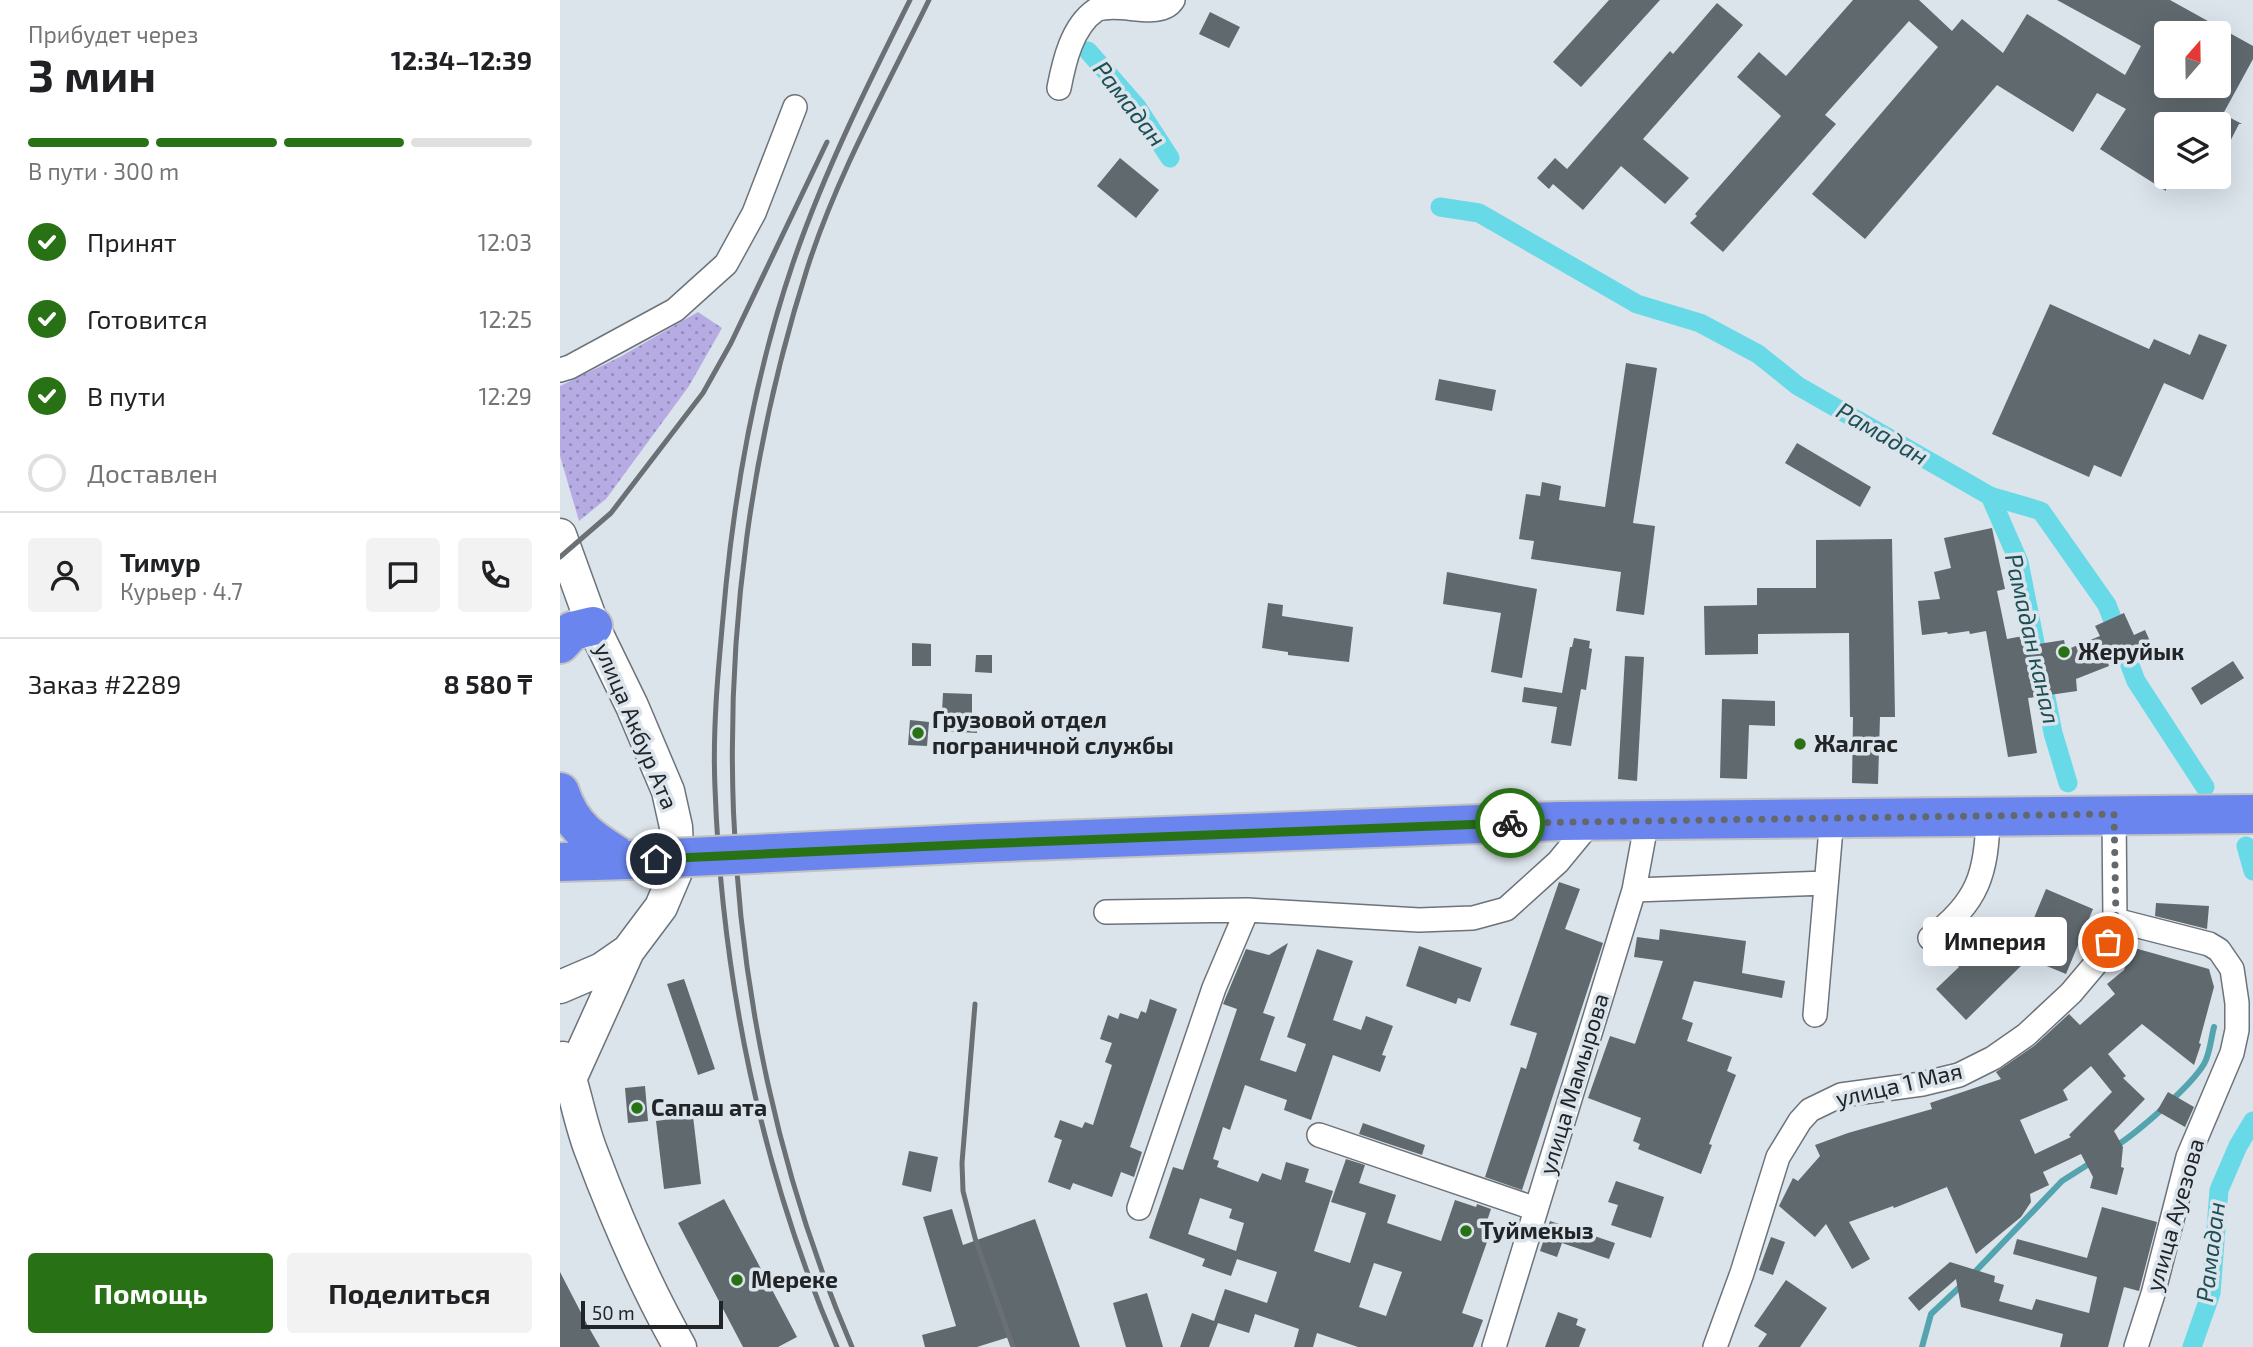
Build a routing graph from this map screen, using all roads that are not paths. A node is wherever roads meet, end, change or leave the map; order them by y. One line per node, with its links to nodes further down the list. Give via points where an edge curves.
1 (1173, 0): 2 (street, via 1155,10 1134,5 1098,9 1084,20 1075,37)
2 (1059, 88)
3 (795, 107): 4 (street, via 754,213 726,264 675,310)
4 (560, 370)
5 (560, 535): 6 (main road, улица Акбур Ата)
6 (593, 626): 7 (highway, via 572,631); 23 (main road, улица Акбур Ата, via 668,791 676,827 678,867 661,907)
7 (560, 644)
8 (560, 792): 15 (highway, via 565,808 582,831)
9 (2114, 814): 10 (highway); 11 (highway); 21 (street, улица 1 Мая)
10 (2253, 814)
11 (1988, 816): 12 (highway); 22 (street, via 1987,851 1978,885 1965,908)
12 (1832, 817): 13 (highway); 17 (street)
13 (1647, 820): 14 (highway); 18 (street, улица Мамырова)
14 (1591, 821): 15 (highway, bridge); 19 (street, via 1558,862 1506,909 1473,918 1419,920)
15 (627, 860): 16 (highway)
16 (560, 862)
17 (1826, 883): 18 (street); 25 (street)
18 (1634, 890): 29 (street, улица Мамырова)
19 (1247, 910): 20 (street); 28 (street, via 1214,988)
20 (1107, 912)
21 (2116, 920): 32 (street, улица 1 Мая, via 2098,961 2071,993 1993,1058 1934,1081 1841,1095 1800,1121 1778,1157); 33 (street, улица Ауезова, via 2219,950 2232,969 2237,1003 2232,1053 2188,1157)
22 (1930, 938)
23 (628, 951): 24 (main road, via 602,969); 26 (main road)
24 (560, 986)
25 (1815, 1015)
26 (565, 1064): 30 (main road, via 590,1148 651,1297)
27 (1320, 1135): 29 (street)
28 (1139, 1208)
29 (1536, 1209): 31 (street, улица Мамырова)
30 (680, 1347)
31 (1494, 1347)
32 (1715, 1347)
33 (2136, 1347)

